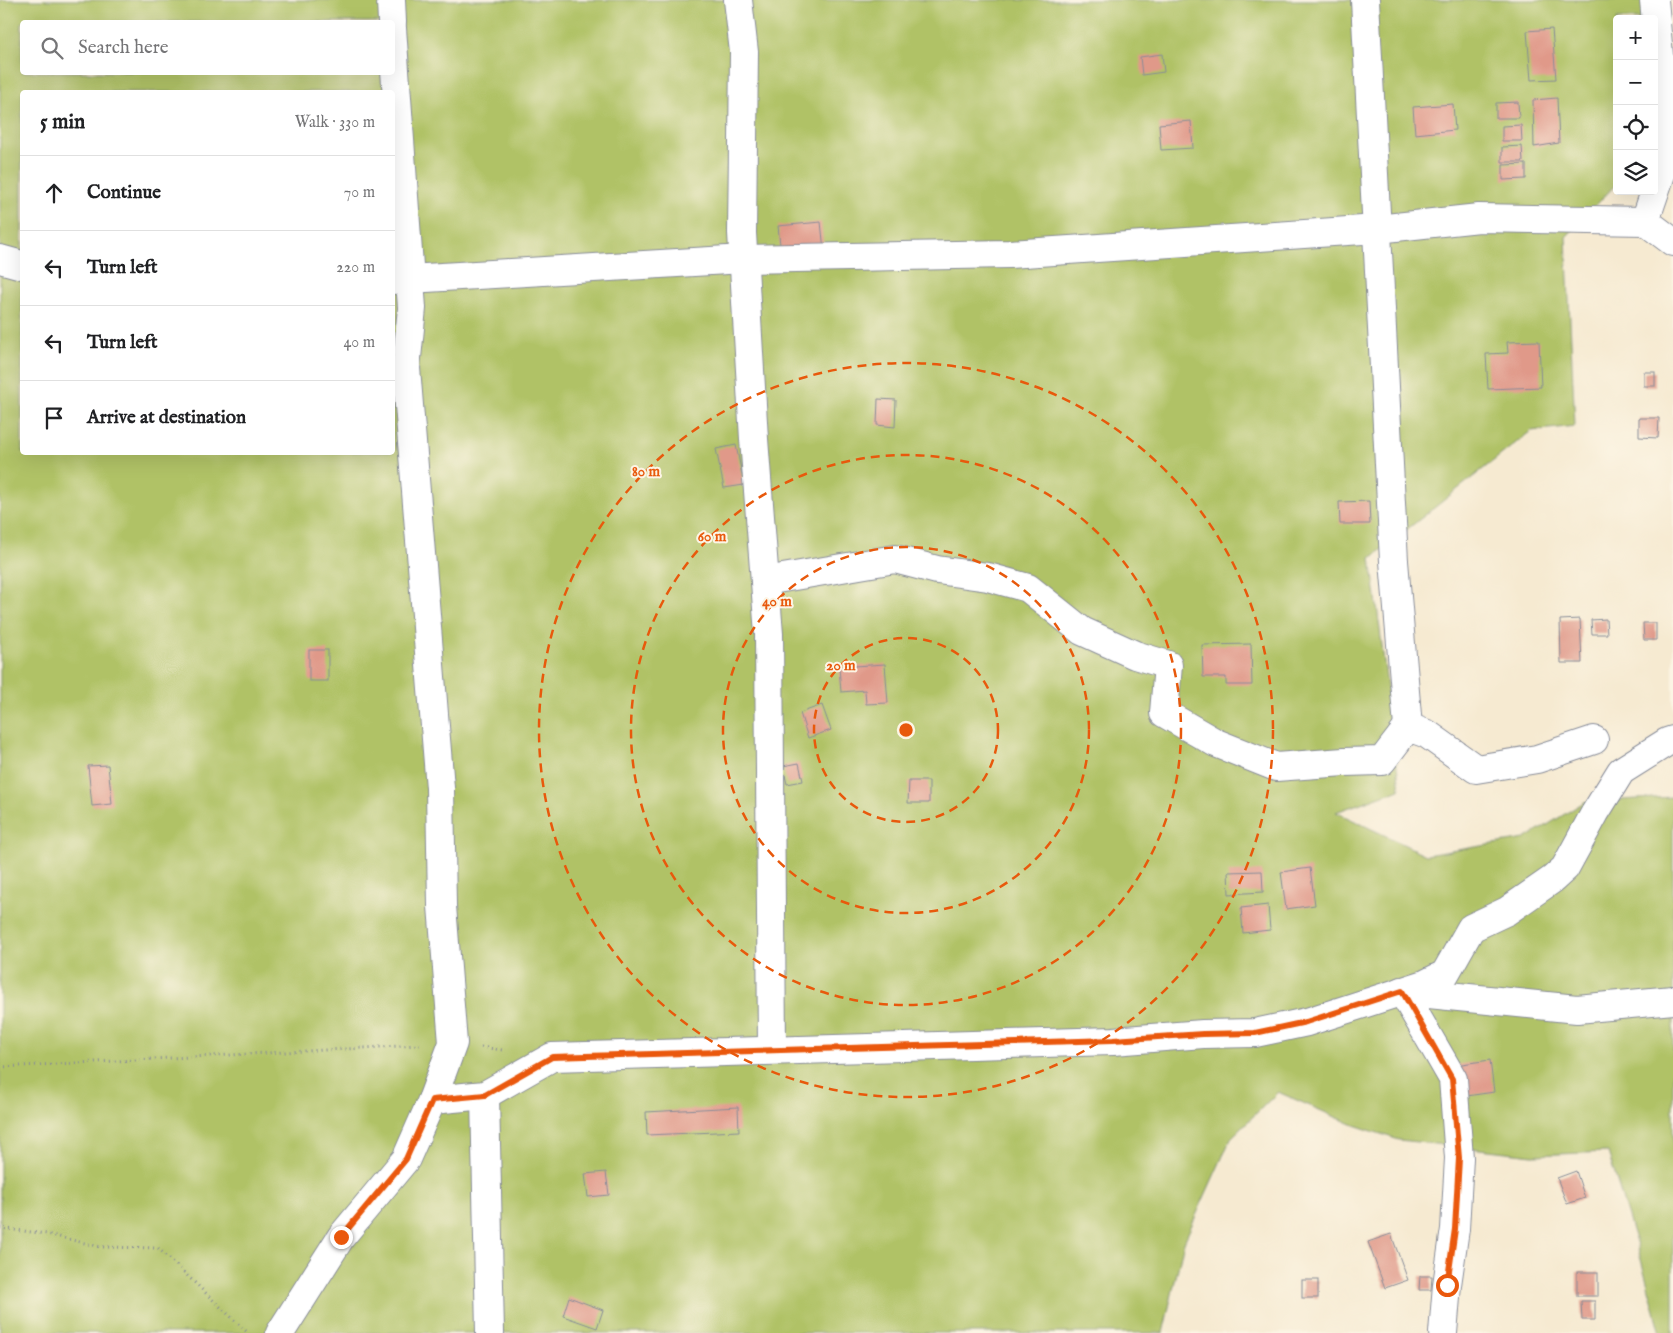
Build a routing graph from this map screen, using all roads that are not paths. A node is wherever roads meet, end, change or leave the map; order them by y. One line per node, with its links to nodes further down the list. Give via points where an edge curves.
1 (391, 0): 5 (street)
2 (738, 0): 13 (street, via 744,52)
3 (1365, 0): 10 (street)
4 (1654, 0): 9 (street, via 1665,122 1661,174)
5 (392, 20)
6 (394, 75): 7 (street)
7 (394, 90)
8 (395, 112): 15 (street)
9 (1645, 222): 10 (street, via 1479,218); 11 (street)
10 (1377, 229): 13 (street, via 1009,254); 17 (street, via 1394,561)
11 (1673, 242)
12 (0, 259): 14 (street)
13 (744, 259): 15 (street); 16 (street)
14 (20, 264)
15 (401, 279): 24 (street, via 412,308 406,368 440,788 442,906 454,1043)
16 (765, 581): 17 (street, via 895,559 1028,588 1082,631 1135,655 1168,665 1164,713 1216,743 1276,768 1382,761); 22 (street, via 769,634)
17 (1408, 727): 18 (street, via 1427,734 1476,769 1537,760)
18 (1594, 740)
19 (1673, 740): 20 (street, via 1621,770 1565,868 1507,911 1471,928 1445,974)
20 (1402, 991): 21 (street, via 1578,1009); 22 (street, via 1306,1022 1255,1033); 27 (street, via 1452,1079 1459,1158)
21 (1673, 1000)
22 (772, 1050): 23 (street, via 552,1057)
23 (485, 1095): 24 (street); 26 (street)
24 (432, 1100): 25 (street, via 406,1159 341,1237)
25 (280, 1333)
26 (490, 1333)
27 (1444, 1333)

